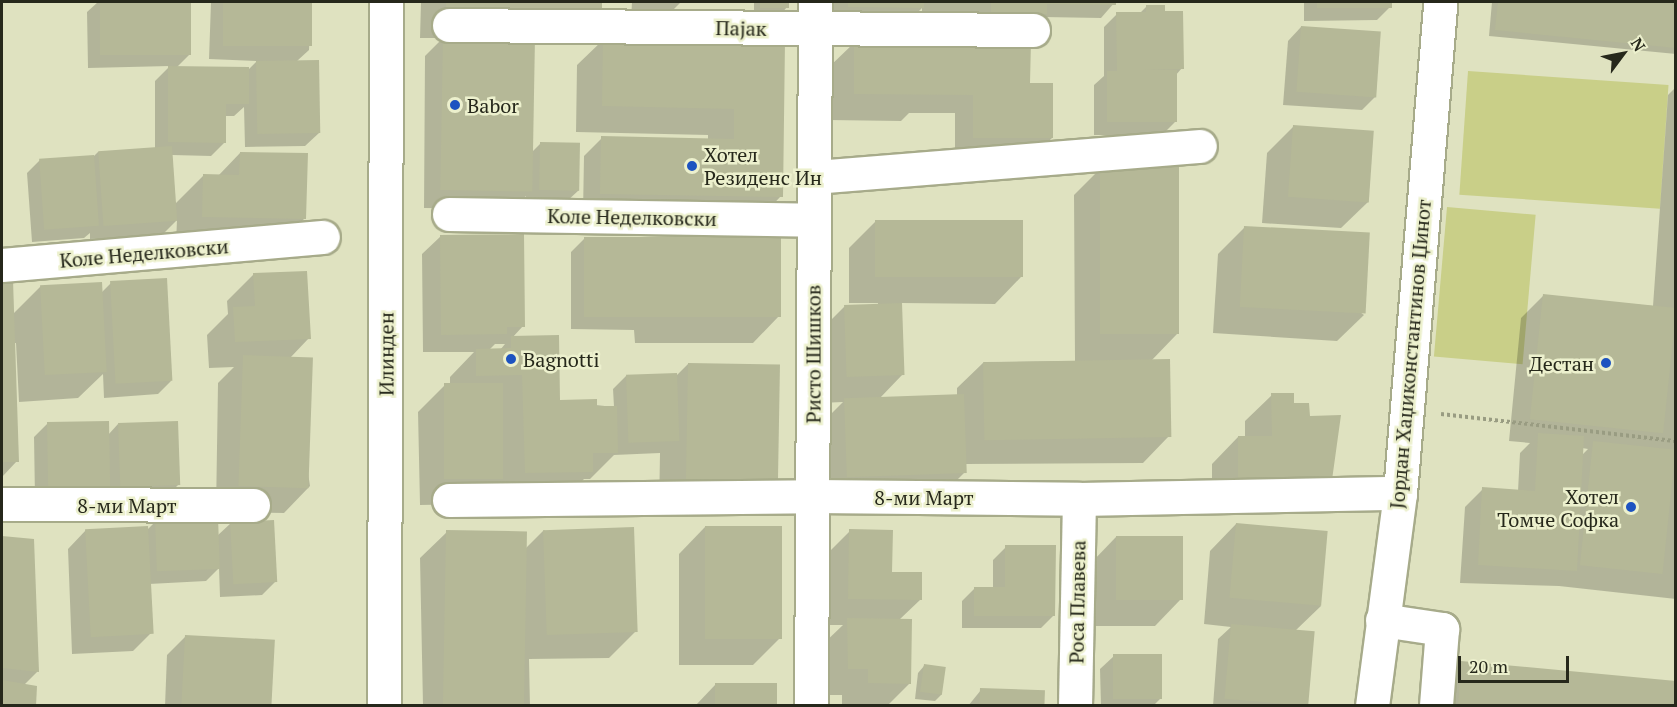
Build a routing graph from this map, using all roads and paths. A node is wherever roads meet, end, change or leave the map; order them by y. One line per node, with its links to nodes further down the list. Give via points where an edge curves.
1 (386, 2): 21 (street, Илинден)
2 (1440, 2): 12 (street, Јордан Хаџиконстантинов Џинот)
3 (815, 15): 4 (street, Пајак); 5 (street, Пајак); 7 (street, Ристо Шишков)
4 (449, 25)
5 (1033, 30)
6 (1200, 146): 7 (street)
7 (814, 177): 9 (street, Ристо Шишков)
8 (449, 214): 9 (street, Коле Неделковски)
9 (814, 220): 15 (street, Ристо Шишков)
10 (323, 237): 11 (street, Коле Неделковски)
11 (2, 265)
12 (1406, 410): 13 (path); 14 (street, Јордан Хаџиконстантинов Џинот)
13 (1676, 441)
14 (1400, 493): 16 (street, 8-ми Март); 20 (street, Јордан Хаџиконстантинов Џинот)
15 (813, 496): 16 (street, 8-ми Март); 17 (street, 8-ми Март); 22 (street, Ристо Шишков)
16 (1079, 499): 23 (street, Роса Плавева)
17 (449, 500)
18 (2, 504): 19 (street, 8-ми Март)
19 (253, 505)
20 (1383, 620): 24 (street, Јордан Хаџиконстантинов Џинот); 25 (street, via 1442,629)
21 (384, 705)
22 (811, 705)
23 (1075, 705)
24 (1372, 705)
25 (1436, 705)

